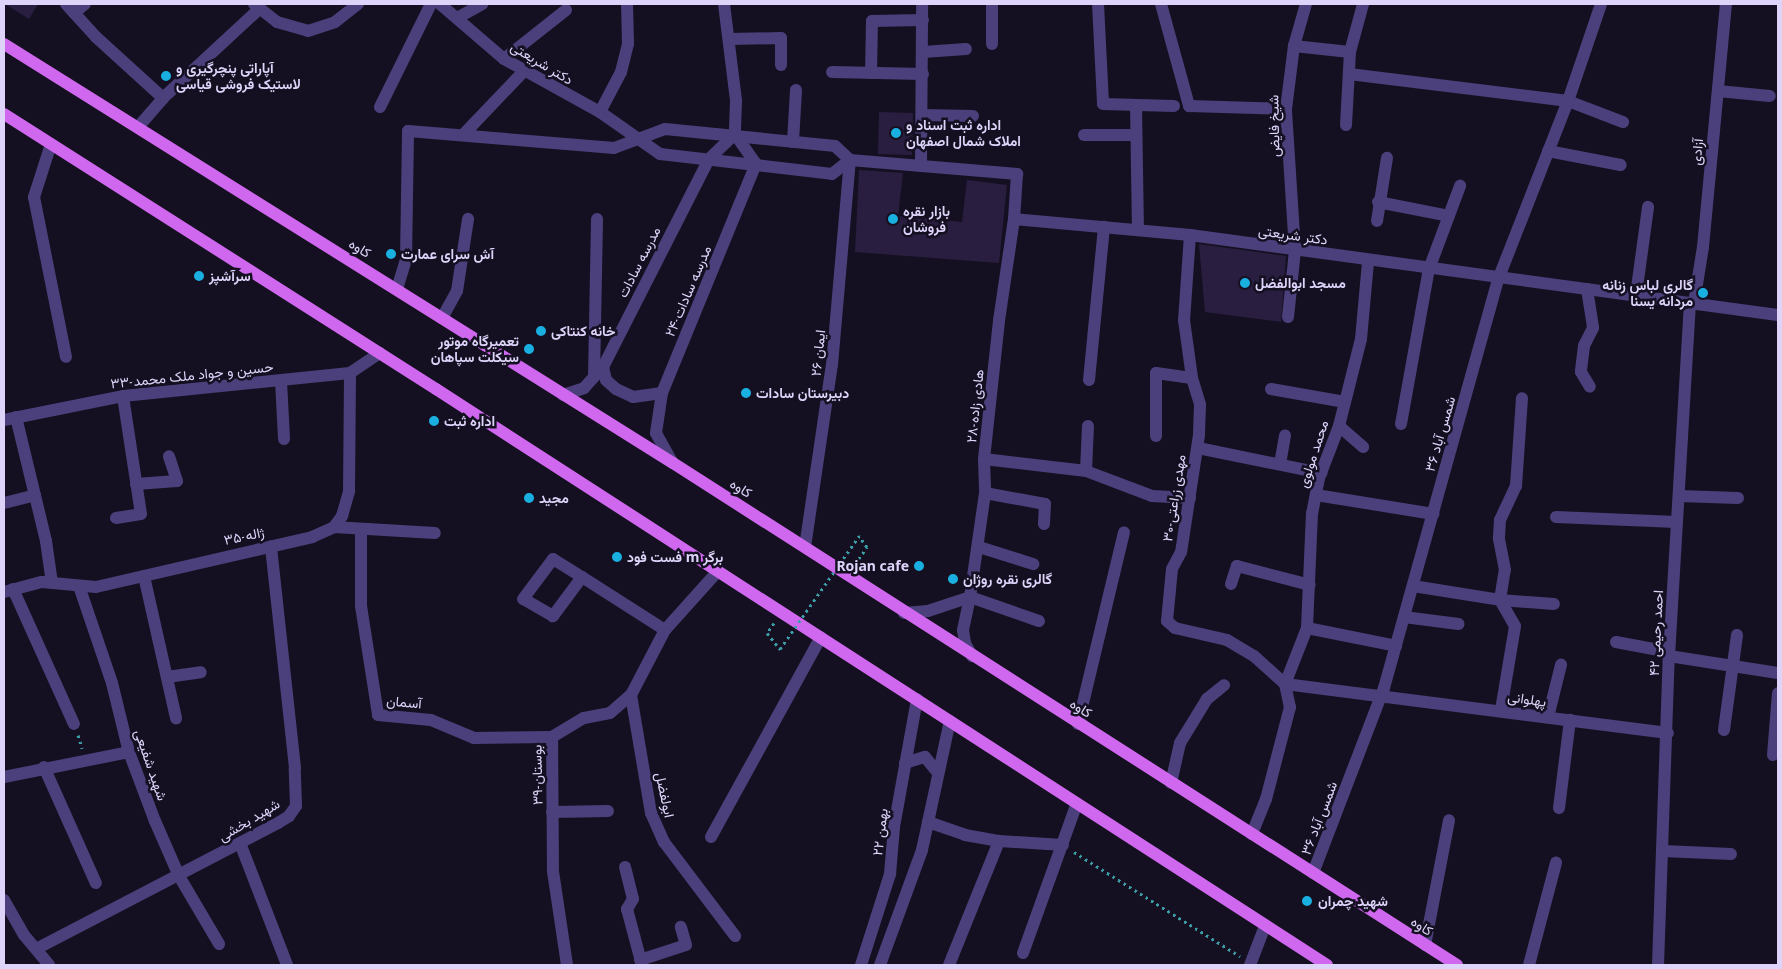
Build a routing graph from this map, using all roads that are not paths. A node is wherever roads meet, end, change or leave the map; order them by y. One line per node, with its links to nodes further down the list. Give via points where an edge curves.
1 (85, 4): 17 (street)
2 (358, 4): 16 (street, via 335,22 308,31 277,22)
3 (431, 4): 42 (street)
4 (440, 4): 19 (street, دکتر شریعتی)
5 (482, 4): 19 (street)
6 (627, 4): 44 (street, via 628,44 622,72)
7 (724, 4): 21 (street)
8 (922, 4): 20 (street)
9 (992, 4): 23 (street)
10 (1098, 4): 40 (street, via 1103,104)
11 (1161, 4): 43 (street, via 1189,106)
12 (1306, 4): 24 (street, شیخ فایض)
13 (1363, 4): 27 (street)
14 (1600, 4): 39 (street, شمس آباد ۳۶)
15 (1726, 4): 36 (street, آزادی)
16 (256, 7): 38 (street)
17 (70, 8): 38 (street, via 96,37)
18 (566, 10): 28 (street)
19 (457, 18): 28 (street, دکتر شریعتی)
20 (922, 20): 26 (street); 32 (street, via 872,21)
21 (730, 39): 29 (street, via 781,38); 51 (street, via 736,101)
22 (4, 44): 50 (main road, کاوه)
23 (992, 44)
24 (1294, 46): 27 (street); 43 (street, شیخ فایض)
25 (966, 49): 26 (street)
26 (922, 52): 33 (street)
27 (1350, 52): 34 (street)
28 (504, 59): 30 (street, دکتر شریعتی)
29 (781, 65)
30 (524, 71): 44 (street, دکتر شریعتی); 53 (street)
31 (832, 72): 32 (street)
32 (871, 73): 33 (street)
33 (922, 74): 46 (street)
34 (1349, 74): 39 (street); 49 (street)
35 (796, 90): 56 (street)
36 (1718, 91): 37 (street); 83 (street, آزادی, via 1703,247)
37 (1770, 96)
38 (163, 98): 50 (street)
39 (1568, 101): 48 (street); 58 (street, شمس آباد ۳۶)
40 (1136, 105): 41 (street); 52 (street)
41 (1174, 106)
42 (380, 107)
43 (1286, 109): 76 (street, شیخ فایض)
44 (600, 112): 55 (street, دکتر شریعتی)
45 (4, 114): 57 (main road)
46 (922, 114): 47 (street); 64 (street)
47 (973, 116)
48 (1624, 122)
49 (1346, 124)
50 (139, 126): 80 (main road, کاوه)
51 (735, 134): 55 (street, via 665,129); 56 (street); 60 (street, مدرسه سادات); 62 (street)
52 (1136, 134): 54 (street); 74 (street)
53 (463, 135): 55 (street, via 614,148); 80 (street, via 408,131 406,260)
54 (1084, 135)
55 (634, 139): 60 (street, دکتر شریعتی, via 660,154)
56 (793, 142): 61 (street, via 835,146)
57 (51, 144): 87 (main road); 88 (street, via 34,197)
58 (1548, 151): 63 (street); 79 (street, شمس آباد ۳۶)
59 (1387, 158): 66 (street)
60 (709, 159): 62 (street, دکتر شریعتی); 89 (street, مدرسه سادات)
61 (850, 160): 62 (street, دکتر شریعتی, via 832,174); 64 (street); 135 (street, ۲۶ ایمان, via 832,365)
62 (756, 164): 97 (street, ۲۴-مدرسه سادات)
63 (1621, 165)
64 (921, 166): 71 (street, via 1017,174)
65 (1460, 186): 68 (street)
66 (1378, 202): 68 (street); 72 (street)
67 (1648, 207): 82 (street)
68 (1449, 216): 78 (street)
69 (468, 219): 86 (street, via 457,291)
70 (597, 219): 91 (street)
71 (1014, 219): 73 (street, دکتر شریعتی); 112 (street, ۲۸-هادی زاده)
72 (1376, 221)
73 (1104, 227): 74 (street, دکتر شریعتی); 94 (street)
74 (1138, 229): 75 (street, دکتر شریعتی)
75 (1190, 235): 76 (street, دکتر شریعتی); 92 (street, ۳۰-مهدی زراعتی, via 1184,320)
76 (1295, 250): 77 (street, دکتر شریعتی); 85 (street, شیخ فایض)
77 (1368, 262): 78 (street, دکتر شریعتی); 101 (street, محمد مولوی, via 1361,339)
78 (1429, 269): 79 (street, دکتر شریعتی); 103 (street)
79 (1499, 277): 81 (street, دکتر شریعتی); 125 (street, شمس آباد ۳۶)
80 (397, 289): 86 (main road, کاوه)
81 (1587, 289): 82 (street, دکتر شریعتی); 95 (street, via 1593,328 1584,346 1581,372)
82 (1636, 295): 83 (street, دکتر شریعتی)
83 (1692, 303): 84 (street, دکتر شریعتی); 121 (street, ۴۲ احمد رحیمی)
84 (1778, 315)
85 (1288, 317)
86 (442, 318): 98 (main road, کاوه)
87 (380, 353): 90 (street, ۳۳-حسین و جواد ملک محمد); 138 (main road)
88 (66, 357)
89 (603, 367): 91 (street, مدرسه سادات); 97 (street, via 606,380 633,397)
90 (350, 373): 93 (street, ۳۳-حسین و جواد ملک محمد); 130 (street, via 349,491 342,516)
91 (594, 377): 98 (street, مدرسه سادات, via 584,388)
92 (1192, 378): 107 (street, via 1156,373); 110 (street, ۳۰-مهدی زراعتی, via 1200,405)
93 (280, 380): 99 (street, ۳۳-حسین و جواد ملک محمد); 108 (street)
94 (1089, 380)
95 (1590, 387)
96 (1271, 389): 101 (street)
97 (662, 393): 113 (street, ۲۴-مدرسه سادات, via 656,433)
98 (563, 395): 113 (main road, کاوه)
99 (123, 396): 102 (street, ۳۳-حسین و جواد ملک محمد); 117 (street)
100 (1522, 398): 148 (street, via 1516,486 1500,520 1499,538 1505,570)
101 (1345, 402): 105 (street, محمد مولوی)
102 (10, 419): 119 (street)
103 (1401, 424)
104 (1088, 426): 115 (street)
105 (1339, 426): 109 (street); 116 (street, محمد مولوی)
106 (1285, 435): 114 (street)
107 (1156, 436)
108 (284, 439)
109 (1363, 447)
110 (1198, 448): 114 (street); 122 (street, ۳۰-مهدی زراعتی)
111 (169, 456): 117 (street, via 177,481)
112 (984, 459): 115 (street); 118 (street, ۲۸-هادی زاده)
113 (673, 463): 135 (main road, کاوه)
114 (1280, 464): 116 (street)
115 (1086, 471): 122 (street, via 1152,496)
116 (1321, 473): 120 (street, محمد مولوی)
117 (136, 484): 127 (street, via 141,514)
118 (985, 493): 129 (street, via 1045,504); 136 (street, ۲۸-هادی زاده)
119 (35, 495): 124 (street); 141 (street)
120 (1316, 495): 125 (street); 143 (street, محمد مولوی)
121 (1679, 496): 123 (street); 128 (street, ۴۲ احمد رحیمی)
122 (1190, 498): 167 (street, ۳۰-مهدی زراعتی, via 1181,552 1172,569 1167,621 1175,628 1227,640 1262,662)
123 (1738, 498)
124 (4, 503)
125 (1433, 514): 145 (street, شمس آباد ۳۶)
126 (1556, 517): 128 (street)
127 (116, 518)
128 (1677, 522): 161 (street, ۴۲ احمد رحیمی)
129 (1044, 524)
130 (334, 527): 131 (street); 134 (street, ۳۵-ژاله, via 312,537)
131 (361, 528): 133 (street); 182 (street, آسمان, via 360,606 378,715 432,720 474,738)
132 (1124, 532): 179 (street)
133 (435, 533)
134 (271, 546): 139 (street, ۳۵-ژاله); 199 (street, شهید بخشی, via 294,759 296,806 289,816)
135 (806, 547): 150 (main road, کاوه)
136 (979, 547): 137 (street); 147 (street, ۲۸-هادی زاده)
137 (1033, 564)
138 (718, 571): 155 (street, ۳۹-بوستان); 157 (main road)
139 (144, 576): 144 (street, ۳۵-ژاله, via 96,587); 166 (street)
140 (582, 577): 140 (street, via 553,616 523,599 553,559); 155 (street)
141 (52, 583): 144 (street, ۳۵-ژاله); 146 (street, ۳۵-ژاله, via 42,582)
142 (1231, 584): 143 (street, via 1237,566)
143 (1310, 585): 154 (street, محمد مولوی)
144 (79, 586): 183 (street, شهید شفیعی, via 112,682)
145 (1413, 586): 148 (street); 151 (street, شمس آباد ۳۶)
146 (8, 590): 178 (street)
147 (970, 597): 150 (street, via 928,611); 152 (street); 160 (street, ۲۸-هادی زاده, via 963,630)
148 (1500, 600): 149 (street); 173 (street, via 1515,626)
149 (1554, 604)
150 (904, 613): 160 (main road, کاوه)
151 (1404, 617): 153 (street); 159 (street, شمس آباد ۳۶)
152 (1039, 621)
153 (1458, 624)
154 (1307, 628): 159 (street); 167 (street, محمد مولوی)
155 (666, 630): 170 (street, ۳۹-بوستان)
156 (1737, 635): 163 (street)
157 (821, 637): 172 (main road); 197 (street)
158 (1616, 642): 161 (street, via 1664,651)
159 (1396, 646): 171 (street, شمس آباد ۳۶)
160 (972, 656): 179 (main road, کاوه)
161 (1669, 656): 163 (street); 181 (street, ۴۲ احمد رحیمی)
162 (1561, 665): 174 (street)
163 (1732, 665): 165 (street); 180 (street)
164 (201, 672): 166 (street)
165 (1778, 673)
166 (166, 677): 175 (street)
167 (1285, 684): 171 (street, پهلوانی); 196 (street, via 1290,707 1266,799)
168 (1224, 685): 189 (street, via 1207,698 1180,744)
169 (1778, 692): 184 (street)
170 (631, 694): 182 (street, ۳۹-بوستان, via 610,713 584,718); 211 (street, ابولفضل, via 651,813 664,842)
171 (1381, 694): 173 (street, پهلوانی); 205 (street, شمس آباد ۳۶, via 1329,839)
172 (917, 700): 177 (main road); 185 (street, ۲۲ بهمن)
173 (1501, 710): 174 (street, پهلوانی)
174 (1548, 717): 176 (street, پهلوانی)
175 (176, 718)
176 (1570, 720): 181 (street, پهلوانی); 191 (street)
177 (950, 721): 187 (street); 190 (main road)
178 (74, 724)
179 (1078, 724): 189 (main road, کاوه)
180 (1724, 730)
181 (1668, 733): 201 (street, ۴۲ احمد رحیمی)
182 (552, 737): 193 (street, ۳۹-بوستان)
183 (128, 752): 186 (street); 206 (street, شهید شفیعی)
184 (1773, 755)
185 (905, 763): 187 (street, via 925,757); 221 (street, ۲۲ بهمن, via 890,874)
186 (44, 767): 188 (street); 207 (street)
187 (937, 772): 195 (street)
188 (4, 776)
189 (1171, 783): 196 (main road, کاوه)
190 (1077, 804): 200 (street); 209 (main road)
191 (1559, 808)
192 (608, 811): 193 (street)
193 (552, 812): 220 (street, ۳۹-بوستان, via 553,871)
194 (1449, 820): 213 (street)
195 (928, 822): 198 (street, via 965,835); 222 (street, via 922,850)
196 (1252, 834): 205 (main road, کاوه)
197 (711, 836)
198 (999, 841): 200 (street); 223 (street)
199 (240, 843): 206 (street, شهید بخشی); 219 (street)
200 (1063, 845): 215 (street)
201 (1663, 851): 202 (street); 227 (street, ۴۲ احمد رحیمی)
202 (1731, 854)
203 (1556, 863): 226 (street)
204 (625, 868): 216 (street, via 633,899 627,909)
205 (1313, 873): 213 (main road, کاوه)
206 (179, 876): 212 (street, شهید شفیعی); 214 (street, شهید بخشی)
207 (96, 883)
208 (6, 907): 214 (street)
209 (1265, 926): 217 (street); 224 (main road)
210 (681, 927): 216 (street, via 686,946)
211 (735, 936)
212 (219, 944)
213 (1425, 945): 225 (main road, کاوه)
214 (36, 949): 218 (street)
215 (1024, 953)
216 (641, 963)
217 (1251, 964)
218 (49, 965)
219 (288, 965)
220 (567, 965)
221 (861, 965)
222 (880, 965)
223 (949, 965)
224 (1327, 965)
225 (1456, 965)
226 (1529, 965)
227 (1658, 965)

